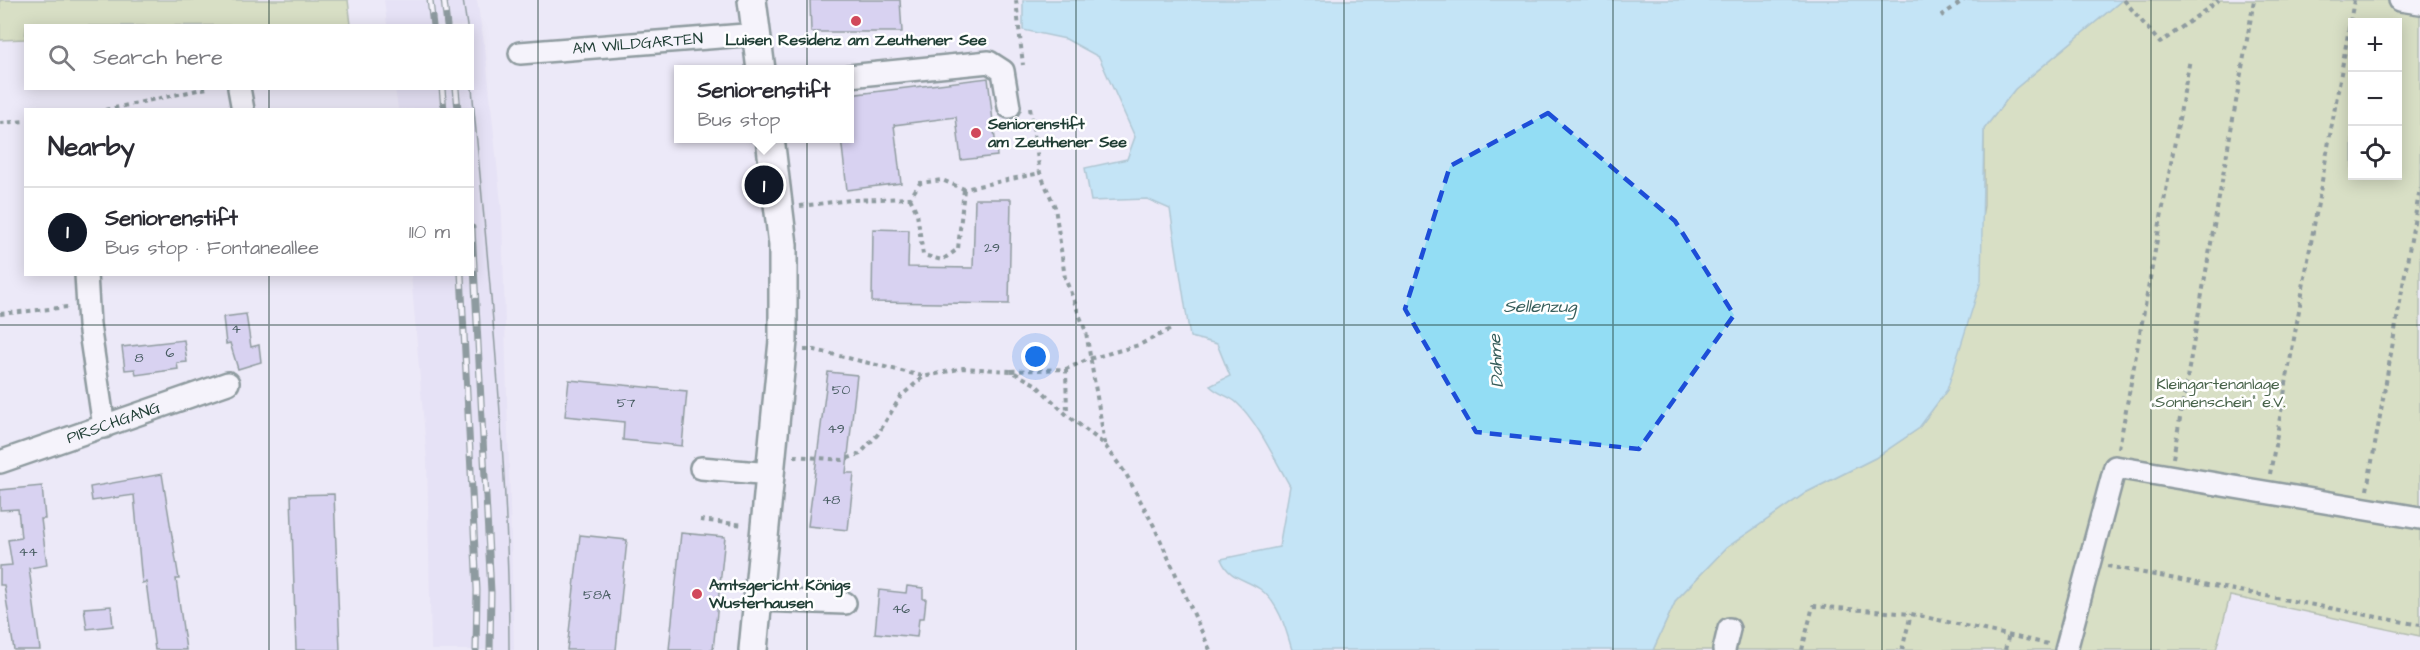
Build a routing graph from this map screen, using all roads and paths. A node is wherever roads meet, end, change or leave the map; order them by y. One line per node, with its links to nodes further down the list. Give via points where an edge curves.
1 (752, 0): 11 (main road)
2 (1016, 0): 15 (path)
3 (1964, 0): 10 (path)
4 (2124, 0): 5 (path, via 2160,43)
5 (2219, 0)
6 (2254, 0): 47 (path)
7 (2354, 0): 48 (path)
8 (2400, 0): 9 (street)
9 (2420, 3)
10 (1941, 16)
11 (757, 34): 12 (street, AM WILDGARTEN); 14 (main road)
12 (520, 52)
13 (2190, 59): 45 (path)
14 (761, 65)
15 (1024, 68)
16 (854, 76): 19 (street, via 989,62 1003,71)
17 (198, 90): 20 (path)
18 (239, 90): 21 (street)
19 (1019, 105): 25 (path)
20 (114, 108)
21 (243, 108)
22 (24, 121): 23 (path)
23 (0, 123)
24 (771, 143): 34 (main road)
25 (1040, 173): 27 (path); 35 (path, via 1055,207 1065,278 1084,327)
26 (2420, 188): 49 (path)
27 (964, 189): 28 (path, via 942,180 920,183); 28 (path, via 958,249 942,260 923,255 917,213)
28 (910, 198): 29 (path)
29 (794, 207)
30 (86, 276): 31 (street)
31 (87, 305): 32 (path); 41 (street)
32 (0, 314)
33 (1173, 328): 35 (path, via 1138,345)
34 (792, 345): 38 (path); 44 (main road)
35 (1089, 359): 36 (path); 42 (path)
36 (1066, 369): 37 (path); 40 (path)
37 (1011, 371): 38 (path, via 963,368); 40 (path, via 1035,384)
38 (923, 377): 44 (path, via 902,396 860,454 843,460)
39 (228, 383): 41 (street, PIRSCHGANG)
40 (1067, 415): 42 (path)
41 (104, 427): 43 (street, PIRSCHGANG)
42 (1105, 445): 62 (path, via 1148,515)
43 (0, 462)
44 (772, 464): 46 (street); 54 (main road)
45 (2115, 467): 47 (street); 53 (street)
46 (700, 468)
47 (2170, 476): 48 (street)
48 (2266, 492): 49 (street)
49 (2363, 509): 50 (street)
50 (2420, 518)
51 (700, 520): 52 (path)
52 (748, 526)
53 (2088, 563): 57 (path); 60 (street)
54 (758, 600): 55 (street); 61 (main road)
55 (844, 603)
56 (1911, 614): 59 (path); 64 (path, via 1813,606); 65 (path)
57 (2420, 625)
58 (1729, 629): 63 (street)
59 (2009, 634): 60 (path); 66 (path)
60 (2066, 649)
61 (753, 650)
62 (1210, 650)
63 (1724, 650)
64 (1802, 650)
65 (1902, 650)
66 (2005, 650)

